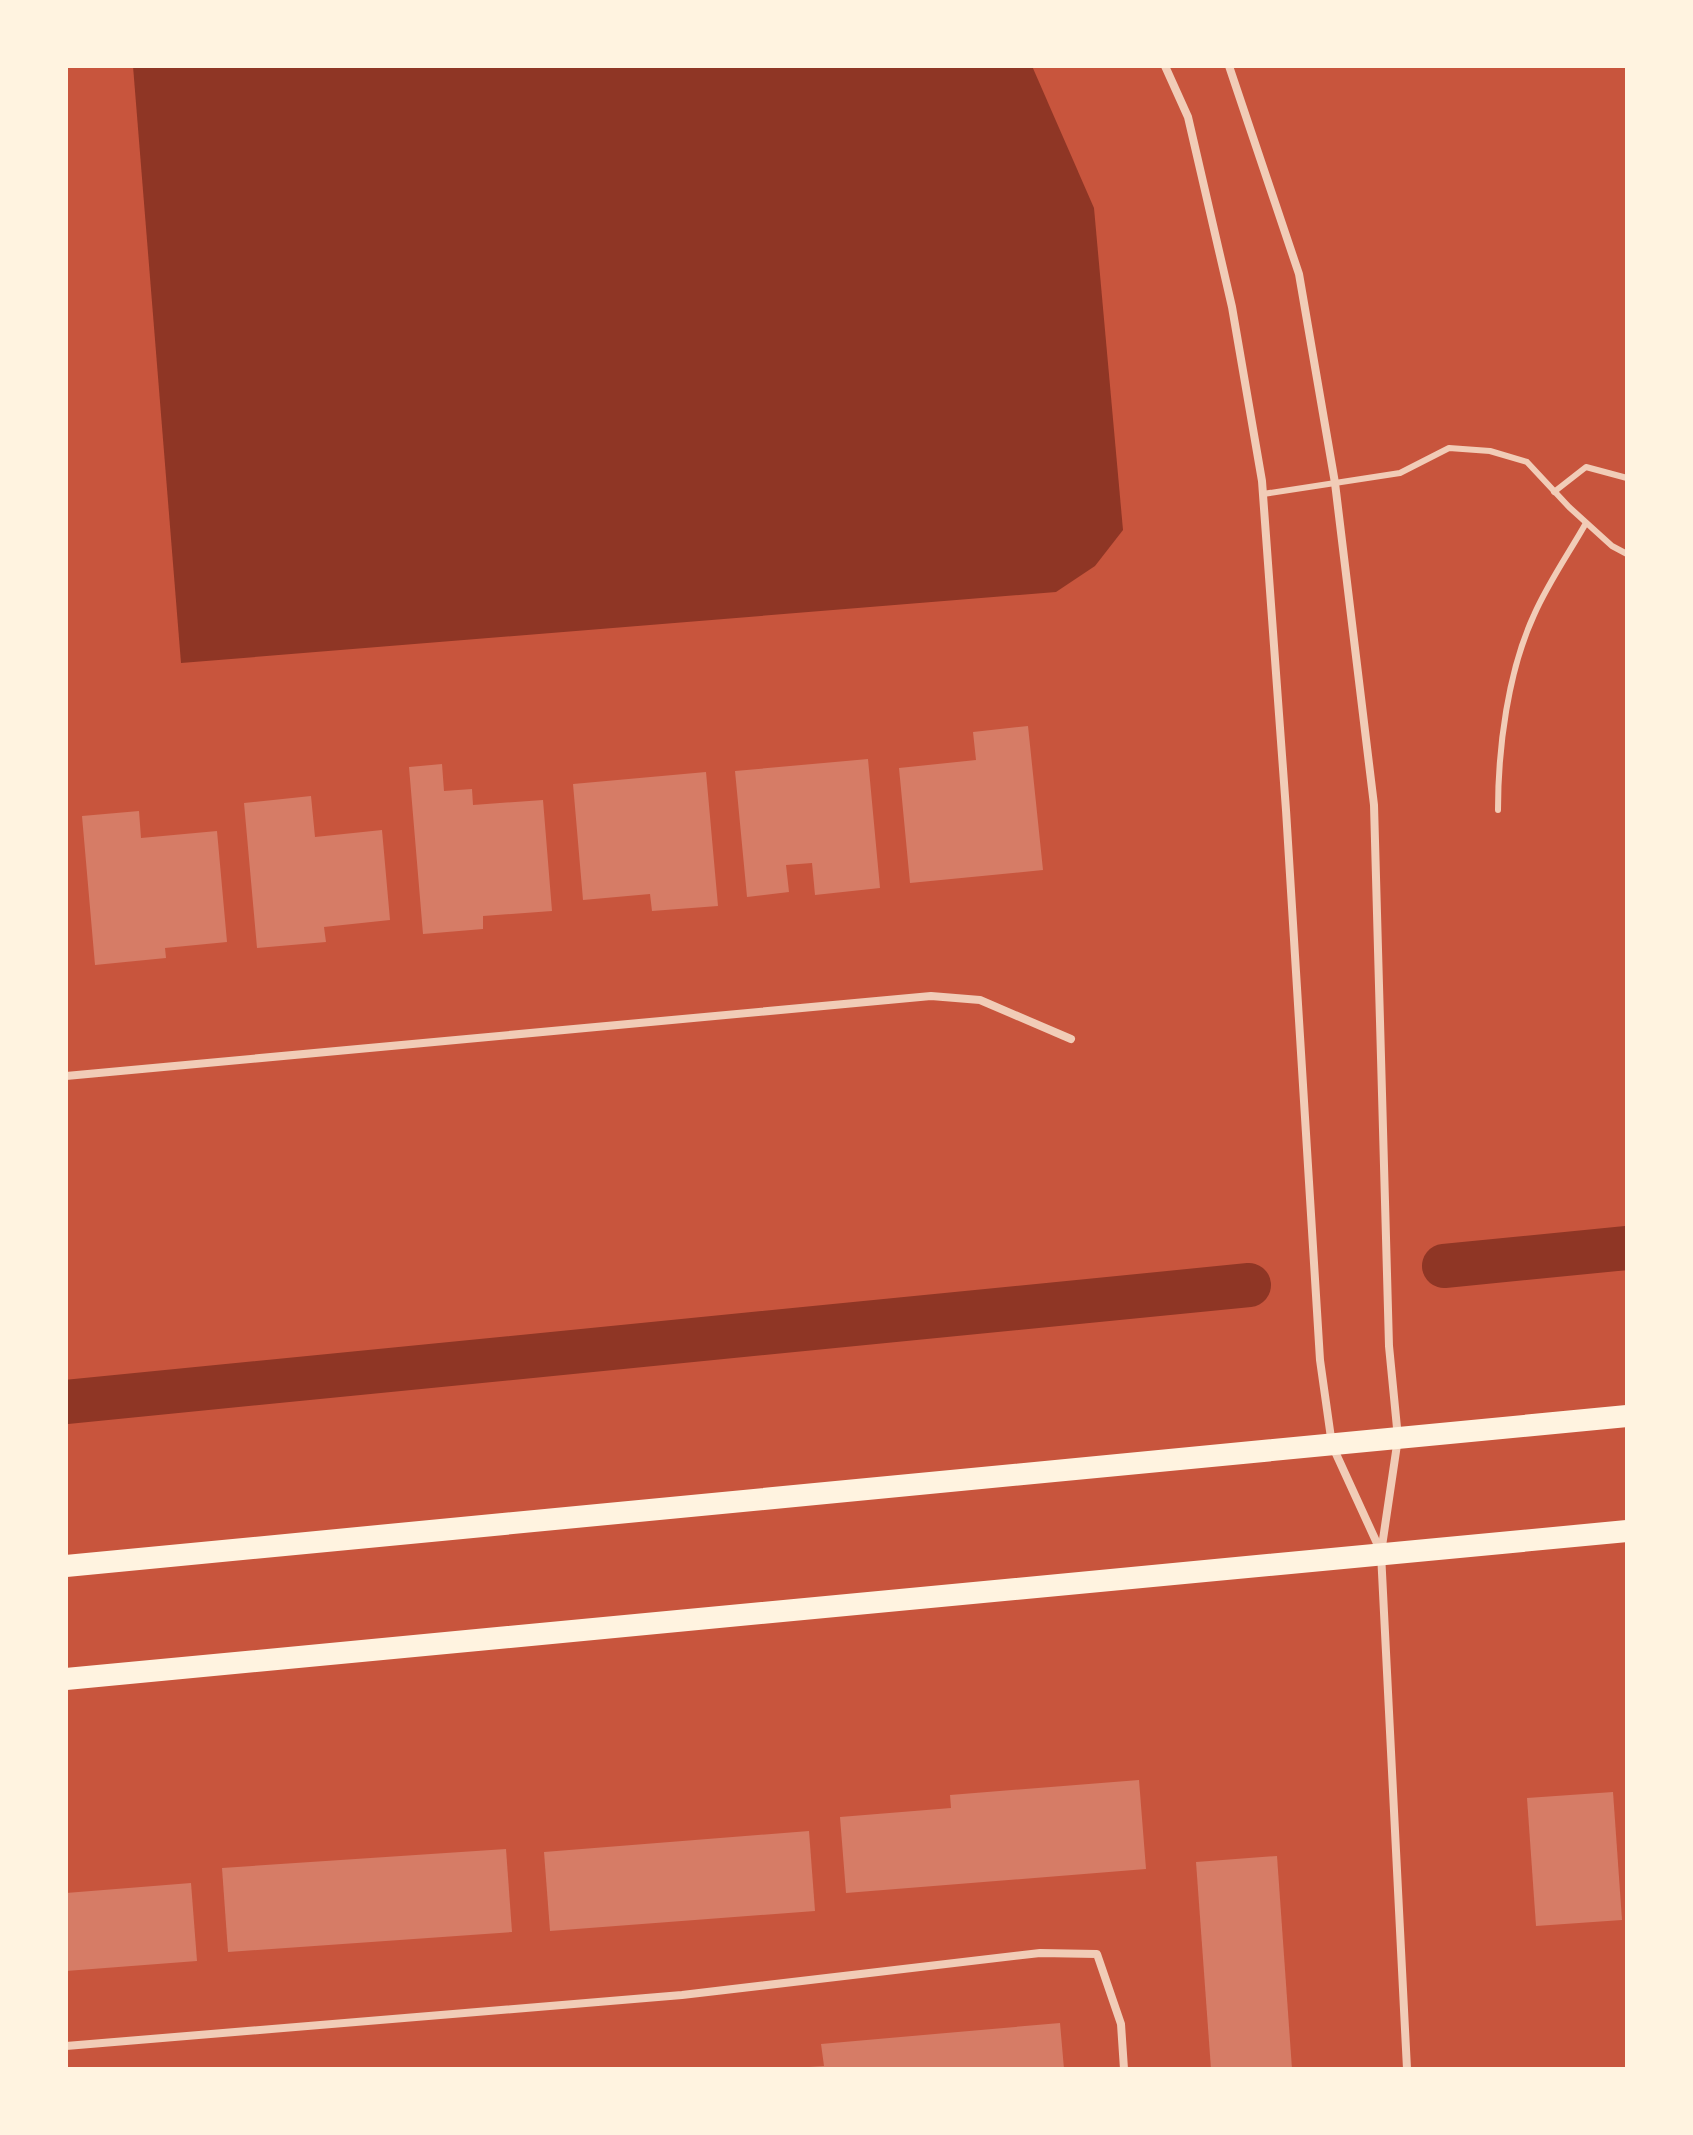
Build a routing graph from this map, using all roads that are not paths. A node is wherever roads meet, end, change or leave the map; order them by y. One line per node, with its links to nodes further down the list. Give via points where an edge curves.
1 (1165, 66): 6 (street, via 1188,117 1222,263)
2 (1229, 66): 4 (street, via 1299,274)
3 (1627, 478): 5 (lane, via 1586,467)
4 (1335, 483): 5 (lane, via 1400,473 1449,448 1490,451 1527,462); 6 (lane); 13 (street, via 1374,805 1389,1346)
5 (1554, 492): 7 (lane)
6 (1263, 494): 14 (street, via 1320,1360)
7 (1586, 523): 8 (lane); 9 (lane, via 1533,615 1514,675)
8 (1627, 554)
9 (1498, 810)
10 (1071, 1039): 11 (street, via 980,1000 931,996)
11 (66, 1076)
12 (1627, 1416): 13 (highway)
13 (1398, 1438): 14 (highway); 16 (street)
14 (1332, 1445): 16 (street); 17 (highway)
15 (1627, 1531): 16 (highway)
16 (1381, 1553): 18 (highway); 21 (street)
17 (66, 1566)
18 (66, 1679)
19 (66, 2046): 20 (street, via 682,1995 1040,1953 1097,1954 1121,2024)
20 (1124, 2069)
21 (1407, 2069)

